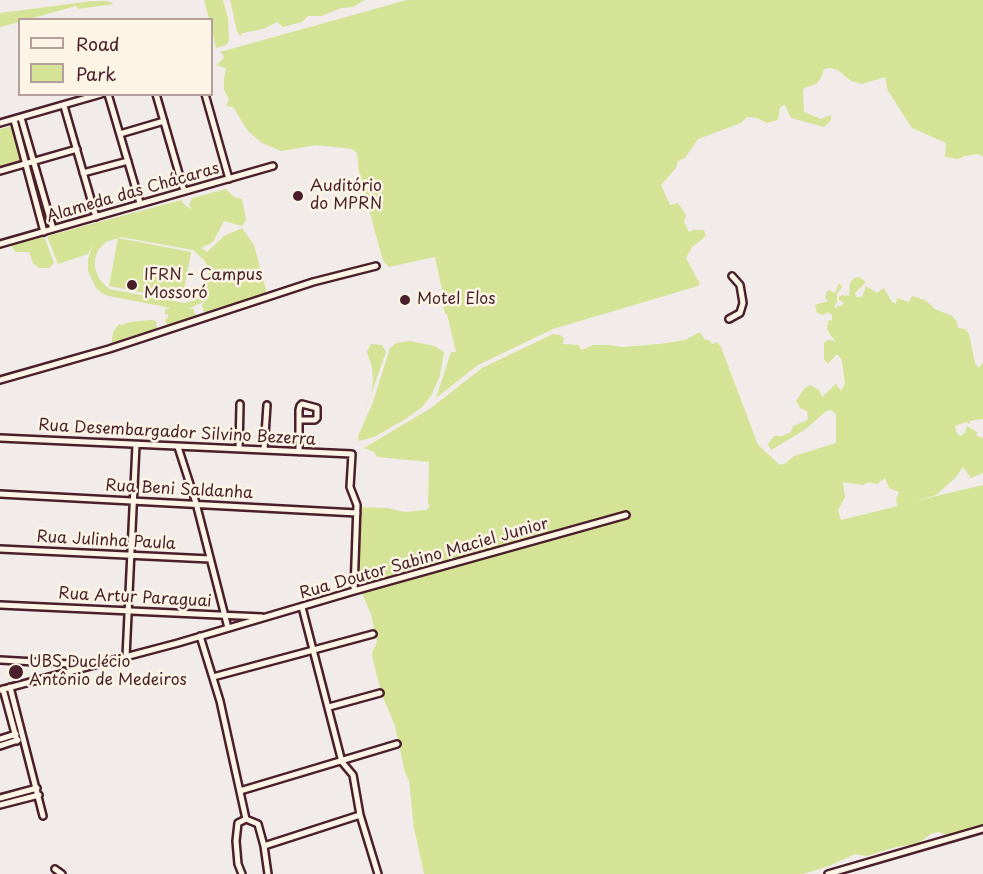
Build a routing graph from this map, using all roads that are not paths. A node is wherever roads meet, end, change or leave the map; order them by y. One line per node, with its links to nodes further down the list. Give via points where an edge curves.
1 (95, 96): 5 (street)
2 (109, 96): 10 (street)
3 (157, 96): 8 (street)
4 (206, 96): 18 (street)
5 (64, 106): 6 (street); 11 (street)
6 (21, 118): 7 (street); 12 (street)
7 (14, 120): 9 (street); 14 (street)
8 (164, 121): 10 (street); 19 (street)
9 (0, 123)
10 (120, 134): 13 (street)
11 (76, 149): 12 (street); 17 (street)
12 (34, 161): 14 (street); 22 (street)
13 (128, 161): 17 (street); 20 (street)
14 (26, 163): 16 (street); 23 (street)
15 (273, 166): 18 (street, Alameda das Chácaras)
16 (0, 171)
17 (83, 173): 21 (street)
18 (229, 179): 19 (street, Alameda das Chácaras)
19 (184, 191): 20 (street, Alameda das Chácaras)
20 (141, 203): 21 (street, Alameda das Chácaras)
21 (96, 217): 22 (street, Alameda das Chácaras)
22 (53, 229): 23 (street, Alameda das Chácaras)
23 (44, 232): 24 (street, Alameda das Chácaras)
24 (0, 244)
25 (376, 266): 28 (street)
26 (732, 276): 27 (street, via 740,285 743,303 740,313)
27 (729, 319)
28 (0, 380)
29 (240, 404): 35 (street)
30 (267, 405): 36 (street)
31 (299, 420): 37 (street)
32 (0, 438): 33 (street, Rua Desembargador Silvino Bezerra)
33 (136, 445): 34 (street, Rua Desembargador Silvino Bezerra); 39 (street)
34 (178, 447): 35 (street, Rua Desembargador Silvino Bezerra); 40 (street)
35 (239, 449): 36 (street, Rua Desembargador Silvino Bezerra)
36 (264, 450): 37 (street, Rua Desembargador Silvino Bezerra)
37 (299, 452): 41 (street, Rua Desembargador Silvino Bezerra, via 352,454 351,487)
38 (0, 494): 39 (street, Rua Beni Saldanha)
39 (133, 501): 40 (street, Rua Beni Saldanha); 44 (street)
40 (196, 503): 41 (street, Rua Beni Saldanha); 45 (street)
41 (357, 513): 46 (street)
42 (626, 515): 46 (street, Rua Doutor Sabino Maciel Junior)
43 (0, 549): 44 (street, Rua Julinha Paula)
44 (130, 555): 45 (street, Rua Julinha Paula); 49 (street)
45 (210, 559): 50 (street)
46 (354, 591): 48 (street, Rua Doutor Sabino Maciel Junior)
47 (0, 605): 49 (street, Rua Artur Paraguai)
48 (303, 607): 51 (street, Rua Doutor Sabino Maciel Junior); 55 (street)
49 (128, 611): 50 (street, Rua Artur Paraguai); 56 (street)
50 (225, 615): 51 (street, Rua Artur Paraguai); 52 (street)
51 (268, 617): 52 (street, Rua Doutor Sabino Maciel Junior)
52 (228, 628): 54 (street, Rua Doutor Sabino Maciel Junior)
53 (374, 634): 55 (street)
54 (200, 636): 56 (street, Rua Doutor Sabino Maciel Junior); 59 (street)
55 (314, 651): 59 (street); 63 (street)
56 (126, 657): 58 (street, Rua Doutor Sabino Maciel Junior)
57 (0, 660): 58 (street)
58 (93, 665): 60 (street, Rua Doutor Sabino Maciel Junior)
59 (213, 677): 69 (street)
60 (10, 687): 61 (street, Rua Doutor Sabino Maciel Junior); 64 (street)
61 (1, 690): 64 (street)
62 (380, 693): 63 (street)
63 (329, 707): 68 (street)
64 (19, 737): 65 (street); 67 (street); 70 (street)
65 (0, 739)
66 (397, 744): 68 (street)
67 (0, 746)
68 (342, 762): 69 (street); 73 (street, via 354,777)
69 (240, 790): 75 (street)
70 (38, 791): 71 (street); 72 (street); 74 (street)
71 (0, 798)
72 (0, 805)
73 (360, 815): 77 (street); 82 (street)
74 (43, 816)
75 (246, 819): 77 (street, via 258,824); 80 (street, via 238,824 236,841)
76 (983, 829): 83 (street)
77 (264, 846): 81 (street)
78 (55, 869): 79 (street)
79 (62, 874)
80 (242, 874)
81 (268, 874)
82 (378, 874)
83 (828, 874)

